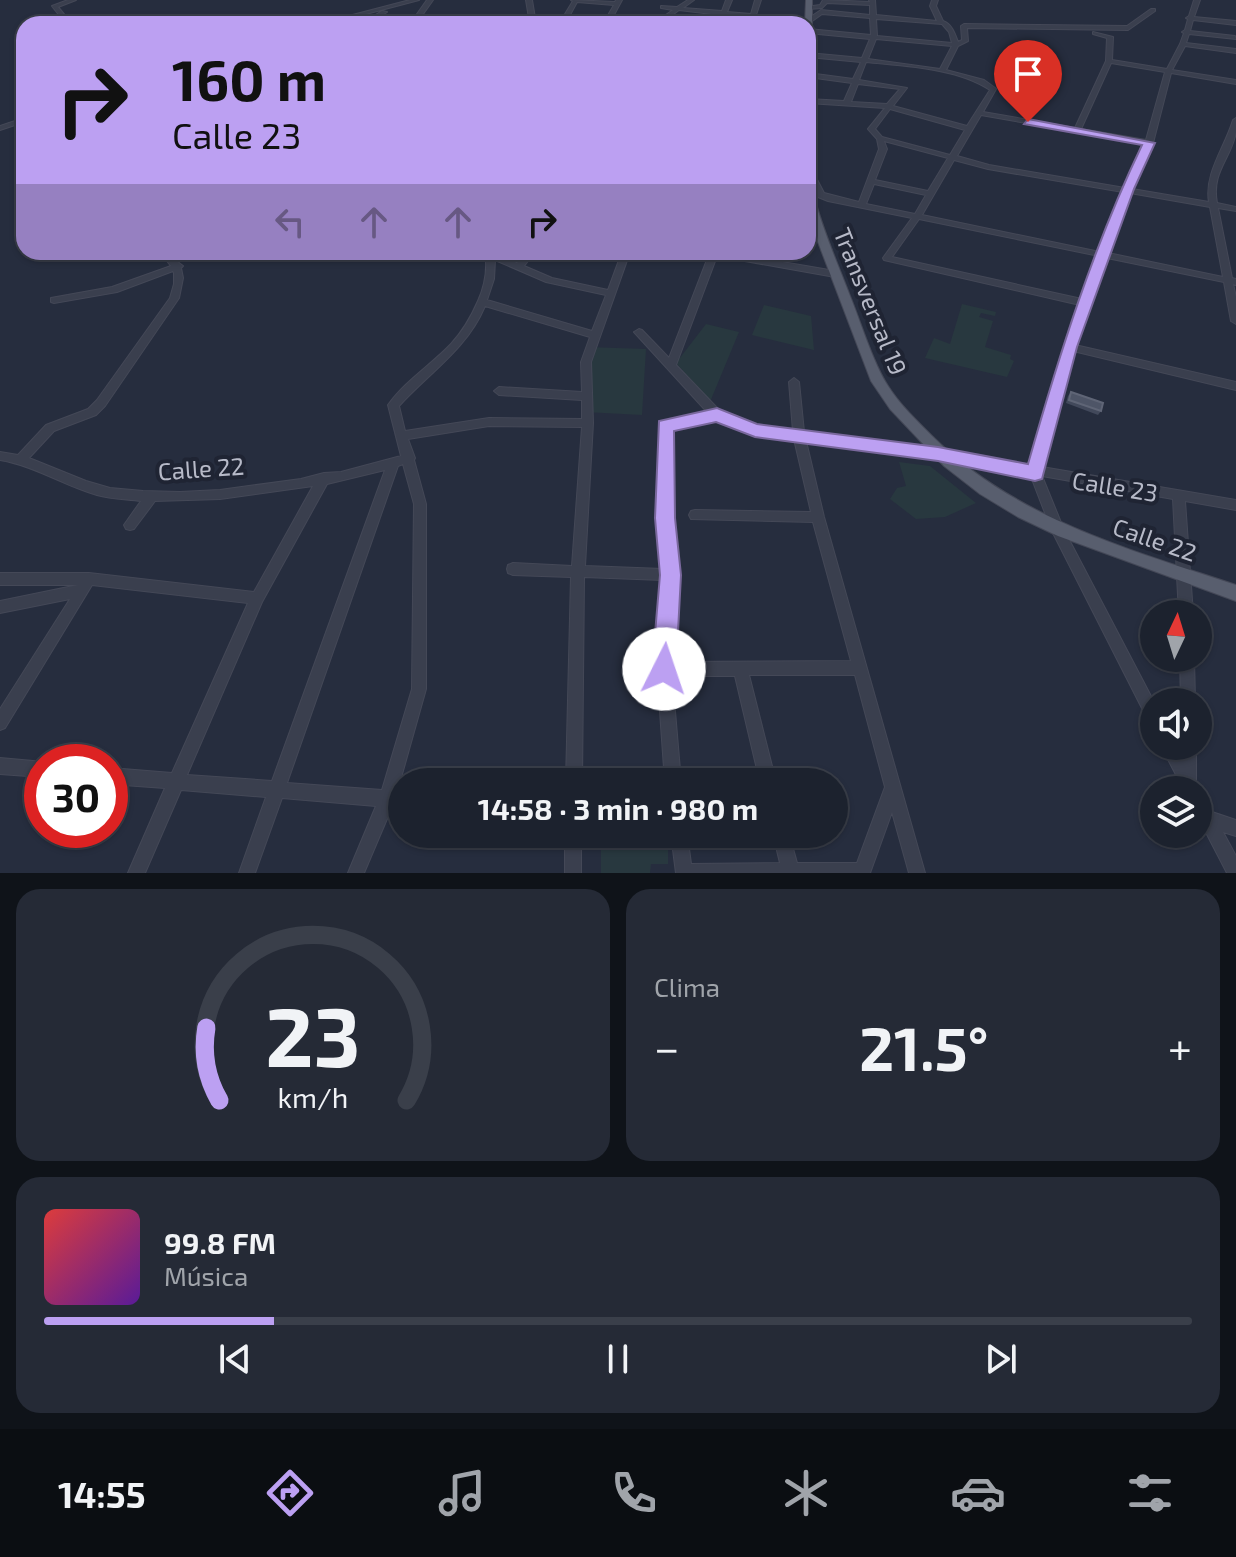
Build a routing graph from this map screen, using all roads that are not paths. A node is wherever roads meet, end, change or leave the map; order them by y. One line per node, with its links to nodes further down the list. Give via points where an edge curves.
1 (73, 0): 20 (street, via 55,6)
2 (416, 0): 14 (street)
3 (575, 0): 10 (street)
4 (666, 0): 13 (street)
5 (691, 0): 15 (street)
6 (729, 0): 17 (street)
7 (758, 0): 18 (street)
8 (935, 0): 28 (street)
9 (1197, 0): 27 (street)
10 (618, 2)
11 (873, 2): 12 (street); 19 (street)
12 (809, 4)
13 (663, 7): 15 (street); 23 (street)
14 (388, 9): 21 (street); 22 (street)
15 (678, 9): 17 (street); 23 (street)
16 (1153, 10): 31 (street, via 1128,28)
17 (724, 12): 18 (street); 24 (street)
18 (753, 15): 25 (street)
19 (875, 15): 26 (street, via 821,12); 28 (street); 33 (street)
20 (63, 16)
21 (361, 16)
22 (377, 16)
23 (667, 16)
24 (722, 16)
25 (758, 16)
26 (816, 17)
27 (1189, 18): 29 (street, via 1225,26); 32 (street)
28 (942, 22): 36 (street)
29 (1236, 23)
30 (816, 27): 33 (street)
31 (1067, 29): 36 (street, via 964,26 965,41); 40 (street, via 1108,35)
32 (1185, 32): 34 (street); 35 (street)
33 (874, 36): 36 (street); 39 (street)
34 (1235, 38)
35 (1183, 44): 37 (street); 42 (street)
36 (956, 45): 41 (street)
37 (1236, 51)
38 (816, 56): 39 (street)
39 (867, 61): 41 (street); 44 (street)
40 (1109, 61): 42 (street); 52 (street)
41 (942, 71): 49 (street, via 988,83 993,89)
42 (1168, 72): 45 (street); 54 (street)
43 (816, 76): 44 (street)
44 (857, 81): 47 (street); 48 (street, via 904,88)
45 (1236, 82)
46 (816, 101): 47 (street)
47 (847, 103): 48 (street)
48 (886, 106): 51 (street); 53 (street, via 871,129)
49 (978, 113): 51 (street); 52 (street)
50 (1236, 120): 60 (street, via 1230,146 1213,176)
51 (969, 129): 55 (street)
52 (1077, 131): 54 (street)
53 (880, 138): 55 (street); 56 (street, via 883,149)
54 (1149, 143): 58 (street)
55 (951, 159): 58 (street); 59 (street)
56 (871, 181): 59 (street); 61 (street)
57 (816, 185): 61 (street, via 821,195)
58 (1128, 189): 60 (street); 65 (street)
59 (930, 194): 63 (street)
60 (1213, 204): 62 (street); 76 (street)
61 (862, 205): 63 (street)
62 (1236, 209)
63 (918, 215): 65 (street); 80 (street, via 887,258)
64 (816, 231): 75 (main road, Transversal 19)
65 (1103, 257): 76 (street); 80 (street)
66 (173, 260): 73 (street)
67 (490, 260): 79 (street, via 492,273)
68 (504, 260): 74 (street)
69 (525, 260): 74 (street)
70 (623, 260): 77 (street)
71 (711, 260): 85 (street)
72 (754, 260): 75 (street)
73 (179, 266): 78 (street, via 114,290); 96 (street, via 181,280 174,298 101,403 92,412 50,428)
74 (519, 267): 77 (street, via 549,280)
75 (835, 274): 94 (main road, Transversal 19, via 885,394)
76 (1232, 282): 81 (street)
77 (609, 293): 83 (street)
78 (54, 300)
79 (482, 302): 83 (street); 92 (street, via 454,351 393,405)
80 (1086, 303): 84 (street)
81 (1236, 321)
82 (639, 332): 85 (street)
83 (595, 335): 89 (street, via 586,362)
84 (1069, 347): 87 (street); 99 (street)
85 (671, 365): 90 (street)
86 (794, 382): 93 (street)
87 (1236, 386)
88 (499, 391): 89 (street)
89 (587, 396): 91 (street)
90 (717, 415): 93 (street, Calle 23, via 755,430); 110 (street, via 665,426)
91 (588, 423): 92 (street, via 489,422); 109 (street)
92 (404, 435): 97 (street)
93 (799, 436): 94 (street, Calle 23); 105 (street)
94 (938, 454): 99 (street, Calle 23); 107 (main road, Transversal 19, via 1003,504)
95 (0, 456): 96 (street, Calle 22)
96 (22, 458): 101 (street, Calle 22, via 91,489)
97 (409, 458): 98 (street, Calle 22); 125 (street, via 420,504 419,689)
98 (393, 464): 100 (street, Calle 22); 132 (street)
99 (1035, 473): 102 (street, Calle 23); 107 (street)
100 (324, 478): 101 (street, Calle 22); 115 (street)
101 (152, 496): 106 (street)
102 (1179, 496): 103 (street, Calle 23); 111 (street)
103 (1236, 505)
104 (695, 515): 105 (street)
105 (818, 517): 118 (street)
106 (130, 525)
107 (1058, 531): 111 (main road, Calle 22); 121 (street)
108 (513, 569): 109 (street)
109 (578, 571): 110 (street); 126 (street)
110 (670, 575): 119 (street)
111 (1185, 575): 114 (main road, Calle 22); 116 (street)
112 (0, 579): 113 (street)
113 (85, 585): 115 (street); 117 (street); 122 (street)
114 (1236, 593)
115 (257, 598): 130 (street)
116 (1186, 600)
117 (0, 607)
118 (860, 668): 120 (street); 131 (street)
119 (664, 669): 120 (street); 127 (street)
120 (740, 669): 128 (street)
121 (1140, 690)
122 (0, 723)
123 (0, 766): 124 (street)
124 (24, 768)
125 (401, 768)
126 (574, 768)
127 (672, 768)
128 (765, 768)
129 (128, 778): 130 (street)
130 (176, 782): 132 (street); 143 (street)
131 (893, 786): 142 (street); 148 (street)
132 (276, 788): 133 (street); 144 (street)
133 (388, 799)
134 (388, 812): 145 (street)
135 (1212, 820): 137 (street)
136 (1212, 827): 149 (street)
137 (1236, 828)
138 (573, 848): 146 (street)
139 (681, 848): 147 (street)
140 (785, 848): 141 (street)
141 (791, 871): 142 (street); 147 (street)
142 (862, 872)
143 (136, 873)
144 (247, 873)
145 (356, 873)
146 (573, 873)
147 (684, 873)
148 (917, 873)
149 (1236, 873)

